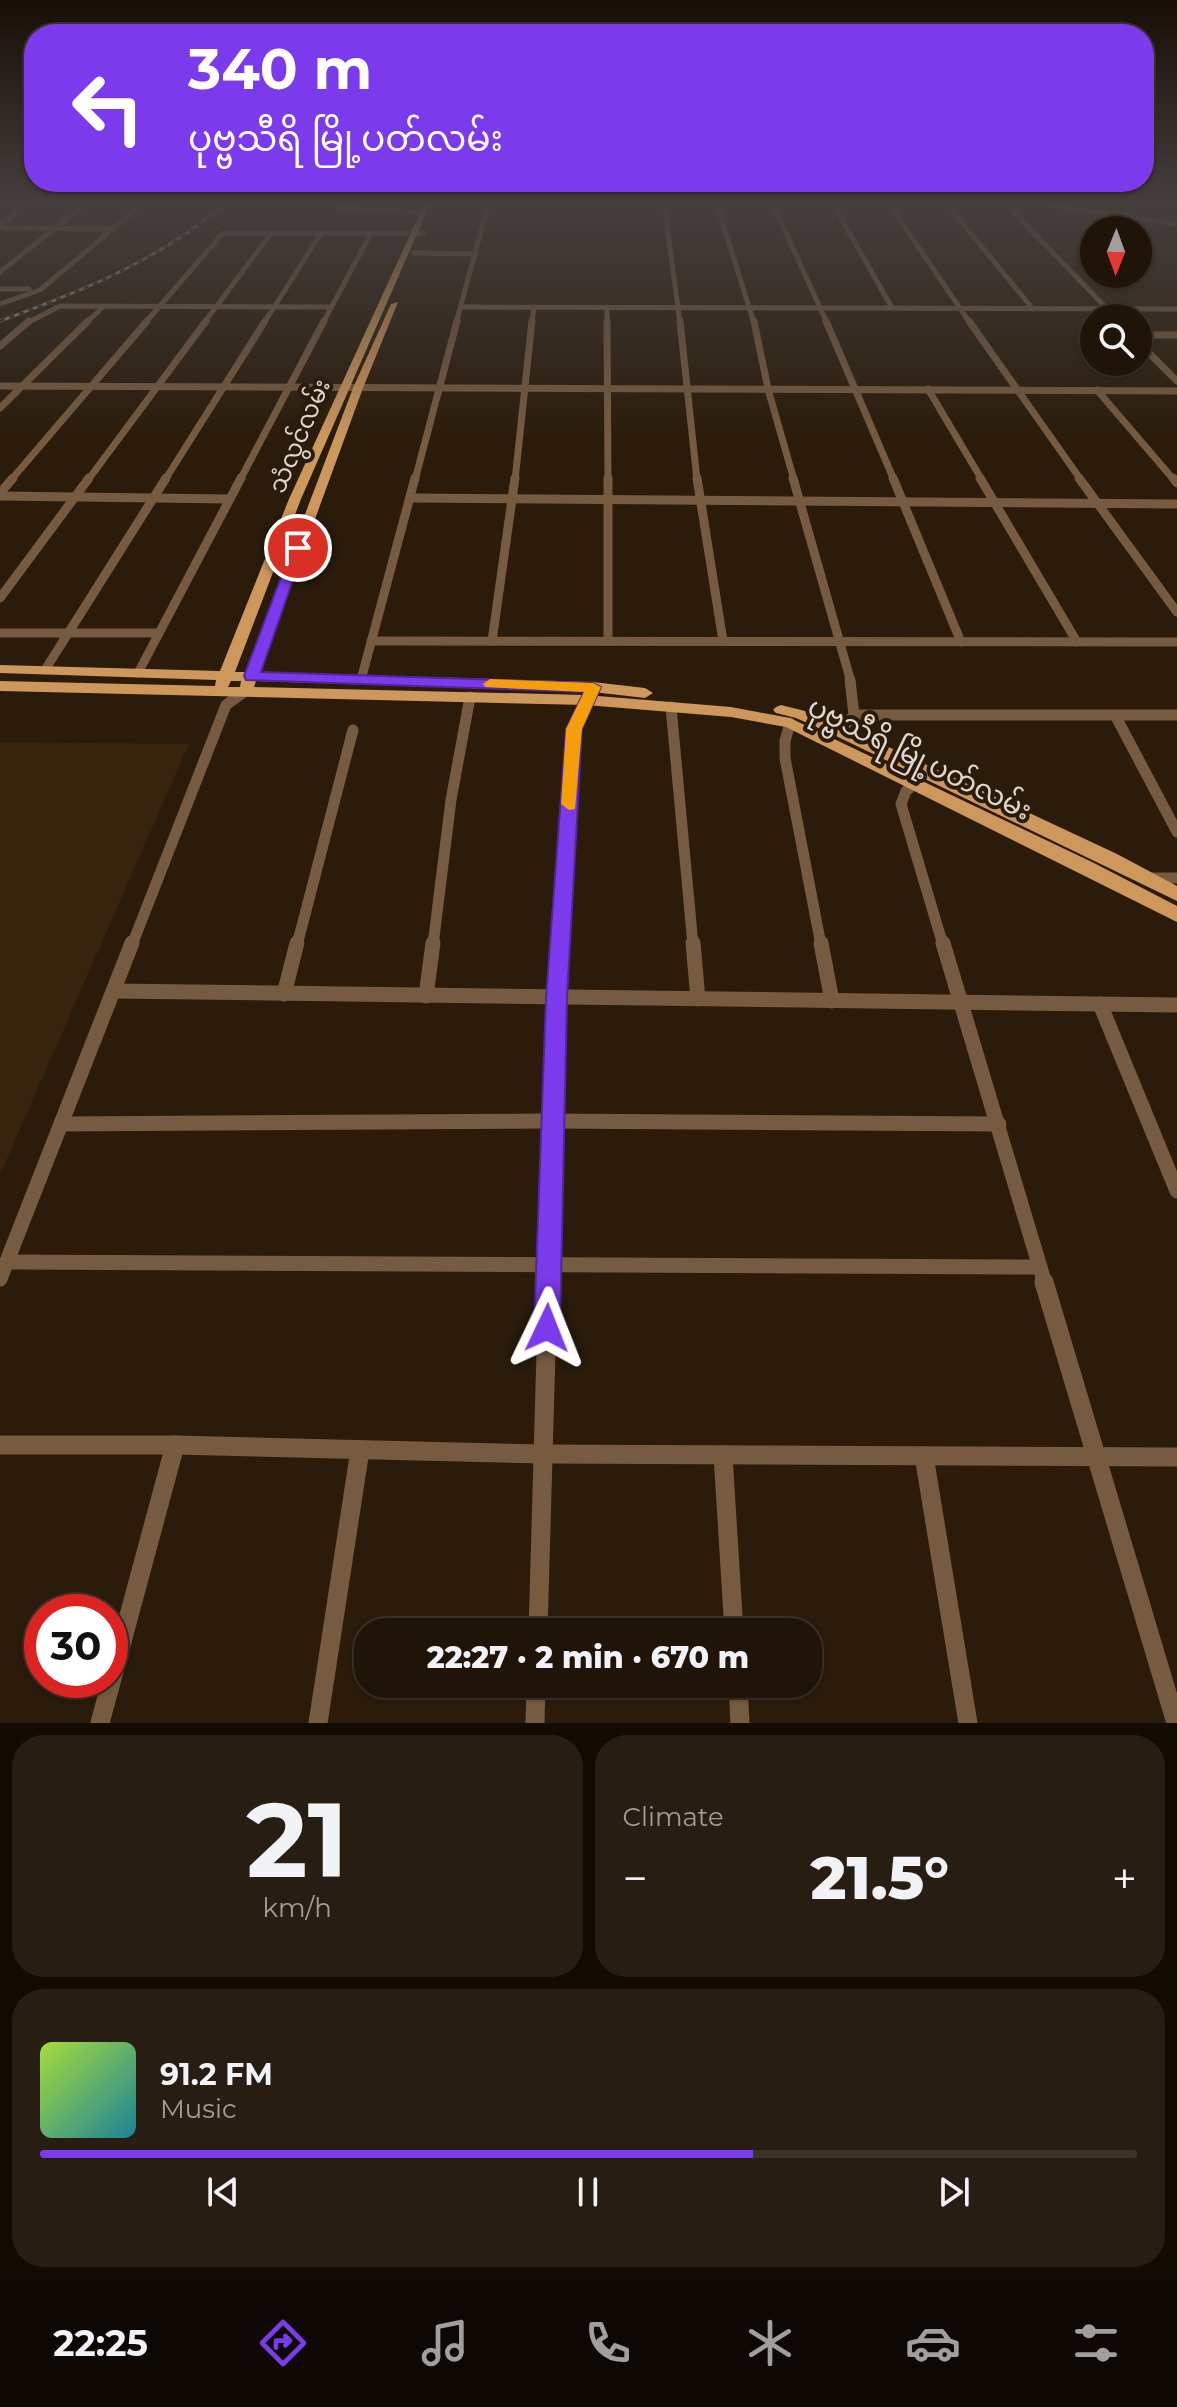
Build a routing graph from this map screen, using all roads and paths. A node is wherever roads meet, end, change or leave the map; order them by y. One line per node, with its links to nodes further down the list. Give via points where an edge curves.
1 (49, 282): 17 (street)
2 (179, 282): 21 (street)
3 (235, 282): 22 (street)
4 (291, 282): 23 (street)
5 (344, 282): 24 (street)
6 (395, 282): 50 (main road, သံလွင်လမ်း)
7 (402, 282): 51 (main road, သံလွင်လမ်း)
8 (468, 282): 25 (street)
9 (675, 282): 28 (street)
10 (743, 282): 29 (street)
11 (809, 282): 30 (street)
12 (878, 282): 31 (street)
13 (944, 282): 32 (street)
14 (1011, 282): 33 (street)
15 (1081, 282): 19 (street)
16 (0, 289): 17 (street)
17 (40, 290): 18 (street)
18 (0, 304)
19 (1102, 304)
20 (104, 306): 21 (street); 39 (street, via 53,308); 45 (street)
21 (158, 306): 22 (street); 46 (street)
22 (218, 306): 23 (street); 47 (street)
23 (276, 306): 24 (street); 48 (street)
24 (331, 307): 49 (street)
25 (461, 307): 26 (street); 52 (street)
26 (534, 307): 27 (street); 53 (street)
27 (607, 307): 28 (street); 54 (street)
28 (678, 308): 29 (street); 55 (street)
29 (751, 308): 30 (street); 56 (street)
30 (821, 308): 31 (street); 57 (street)
31 (892, 308): 32 (street)
32 (962, 308): 33 (street); 59 (street)
33 (1033, 309): 34 (street)
34 (1080, 309)
35 (1152, 309): 36 (street)
36 (1177, 309)
37 (1152, 335): 38 (street)
38 (1177, 335)
39 (0, 346)
40 (1152, 355): 41 (street)
41 (1162, 365): 42 (street); 43 (street)
42 (1177, 365)
43 (1177, 381)
44 (0, 386): 45 (street)
45 (22, 386): 46 (street); 62 (street)
46 (88, 386): 47 (street); 64 (street)
47 (160, 387): 48 (street); 65 (street)
48 (224, 387): 49 (street); 66 (street)
49 (289, 387): 50 (street); 68 (street)
50 (343, 388): 51 (street); 93 (main road, သံလွင်လမ်း)
51 (358, 388): 52 (street); 94 (main road, သံလွင်လမ်း)
52 (440, 388): 53 (street); 67 (street)
53 (523, 388): 54 (street); 69 (street)
54 (605, 388): 55 (street); 70 (street)
55 (689, 389): 56 (street); 71 (street)
56 (768, 389): 57 (street); 72 (street)
57 (856, 389): 58 (street); 73 (street)
58 (928, 389): 59 (street); 74 (street)
59 (1015, 390): 60 (street); 75 (street)
60 (1097, 390): 61 (street); 63 (street)
61 (1177, 391)
62 (0, 408)
63 (1177, 483)
64 (0, 494): 65 (street)
65 (76, 497): 66 (street); 77 (street)
66 (155, 497): 68 (street); 80 (street)
67 (410, 498): 69 (street); 82 (street)
68 (229, 499): 81 (street)
69 (513, 499): 70 (street); 83 (street)
70 (606, 500): 71 (street); 84 (street)
71 (699, 500): 72 (street); 85 (street)
72 (799, 501): 73 (street); 86 (street)
73 (903, 502): 74 (street); 87 (street)
74 (997, 503): 75 (street); 88 (street)
75 (1099, 503): 76 (street); 78 (street)
76 (1177, 504)
77 (0, 598)
78 (1177, 612)
79 (0, 633): 80 (street)
80 (69, 633): 81 (street); 91 (street)
81 (159, 633): 92 (street)
82 (371, 641): 83 (street); 95 (street)
83 (492, 641): 84 (street)
84 (608, 641): 85 (street)
85 (723, 641): 86 (street)
86 (840, 641): 87 (street); 102 (street)
87 (961, 642): 88 (street)
88 (1077, 642): 89 (street)
89 (1177, 642)
90 (0, 669): 91 (main road, ပုဗ္ဗသီရိ မြို့ပတ်လမ်း)
91 (45, 670): 92 (main road, ပုဗ္ဗသီရိ မြို့ပတ်လမ်း)
92 (138, 673): 93 (main road, ပုဗ္ဗသီရိ မြို့ပတ်လမ်း)
93 (226, 675): 94 (main road, ပုဗ္ဗသီရိ မြို့ပတ်လမ်း); 100 (main road, သံလွင်လမ်း)
94 (252, 676): 95 (main road, ပုဗ္ဗသီရိ မြို့ပတ်လမ်း); 97 (main road, သံလွင်လမ်း)
95 (361, 680): 98 (main road, ပုဗ္ဗသီရိ မြို့ပတ်လမ်း)
96 (0, 686): 100 (main road, ပုဗ္ဗသီရိ မြို့ပတ်လမ်း)
97 (244, 692): 99 (main road, ပုဗ္ဗသီရိ မြို့ပတ်လမ်း); 100 (main road, ပုဗ္ဗသီရိ မြို့ပတ်လမ်း)
98 (590, 694): 99 (main road, ပုဗ္ဗသီရိ မြို့ပတ်လမ်း); 101 (main road, ပုဗ္ဗသီရိ မြို့ပတ်လမ်း); 107 (main road, ပုဗ္ဗသီရိ မြို့ပတ်လမ်း, via 741,702 800,714); 118 (street, via 574,729)
99 (470, 697): 117 (street)
100 (222, 698): 115 (street)
101 (671, 707): 105 (main road, ပုဗ္ဗသီရိ မြို့ပတ်လမ်း); 119 (street)
102 (854, 715): 103 (street); 107 (street)
103 (1115, 715): 104 (street); 109 (street)
104 (1177, 715)
105 (790, 723): 108 (main road, ပုဗ္ဗသီရိ မြို့ပတ်လမ်း); 120 (street, via 785,758)
106 (353, 730): 116 (street)
107 (840, 731): 110 (main road, ပုဗ္ဗသီရိ မြို့ပတ်လမ်း)
108 (916, 783): 110 (main road, ပုဗ္ဗသီရိ မြို့ပတ်လမ်း); 121 (street, via 901,804)
109 (1177, 832)
110 (1106, 867): 111 (main road, ပုဗ္ဗသီရိ မြို့ပတ်လမ်း); 114 (main road, ပုဗ္ဗသီရိ မြို့ပတ်လမ်း)
111 (1147, 878): 112 (street); 113 (main road, ပုဗ္ဗသီရိ မြို့ပတ်လမ်း)
112 (1177, 878)
113 (1177, 894)
114 (1177, 915)
115 (114, 991): 116 (street); 125 (street)
116 (284, 994): 117 (street)
117 (426, 996): 118 (street)
118 (557, 998): 119 (street); 124 (street)
119 (698, 999): 120 (street)
120 (832, 1001): 121 (street)
121 (958, 1002): 122 (street); 126 (street)
122 (1100, 1004): 123 (street); 127 (street)
123 (1177, 1005)
124 (551, 1121): 125 (street); 126 (street); 129 (street)
125 (62, 1124): 128 (street)
126 (999, 1124): 130 (street)
127 (1177, 1191)
128 (7, 1262): 129 (street); 131 (street)
129 (549, 1265): 130 (street); 135 (street)
130 (1040, 1267): 138 (street)
131 (0, 1279)
132 (0, 1445): 133 (street)
133 (175, 1445): 134 (street); 145 (street)
134 (360, 1450): 135 (street); 146 (street)
135 (543, 1454): 136 (street); 140 (street)
136 (723, 1455): 137 (street); 141 (street)
137 (924, 1456): 138 (street); 149 (street)
138 (1097, 1456): 139 (street); 142 (street)
139 (1177, 1457)
140 (538, 1618)
141 (733, 1618)
142 (1172, 1690): 150 (street)
143 (536, 1698): 147 (street)
144 (739, 1698): 148 (street)
145 (100, 1723)
146 (318, 1723)
147 (535, 1723)
148 (740, 1723)
149 (968, 1723)
150 (1176, 1723)

